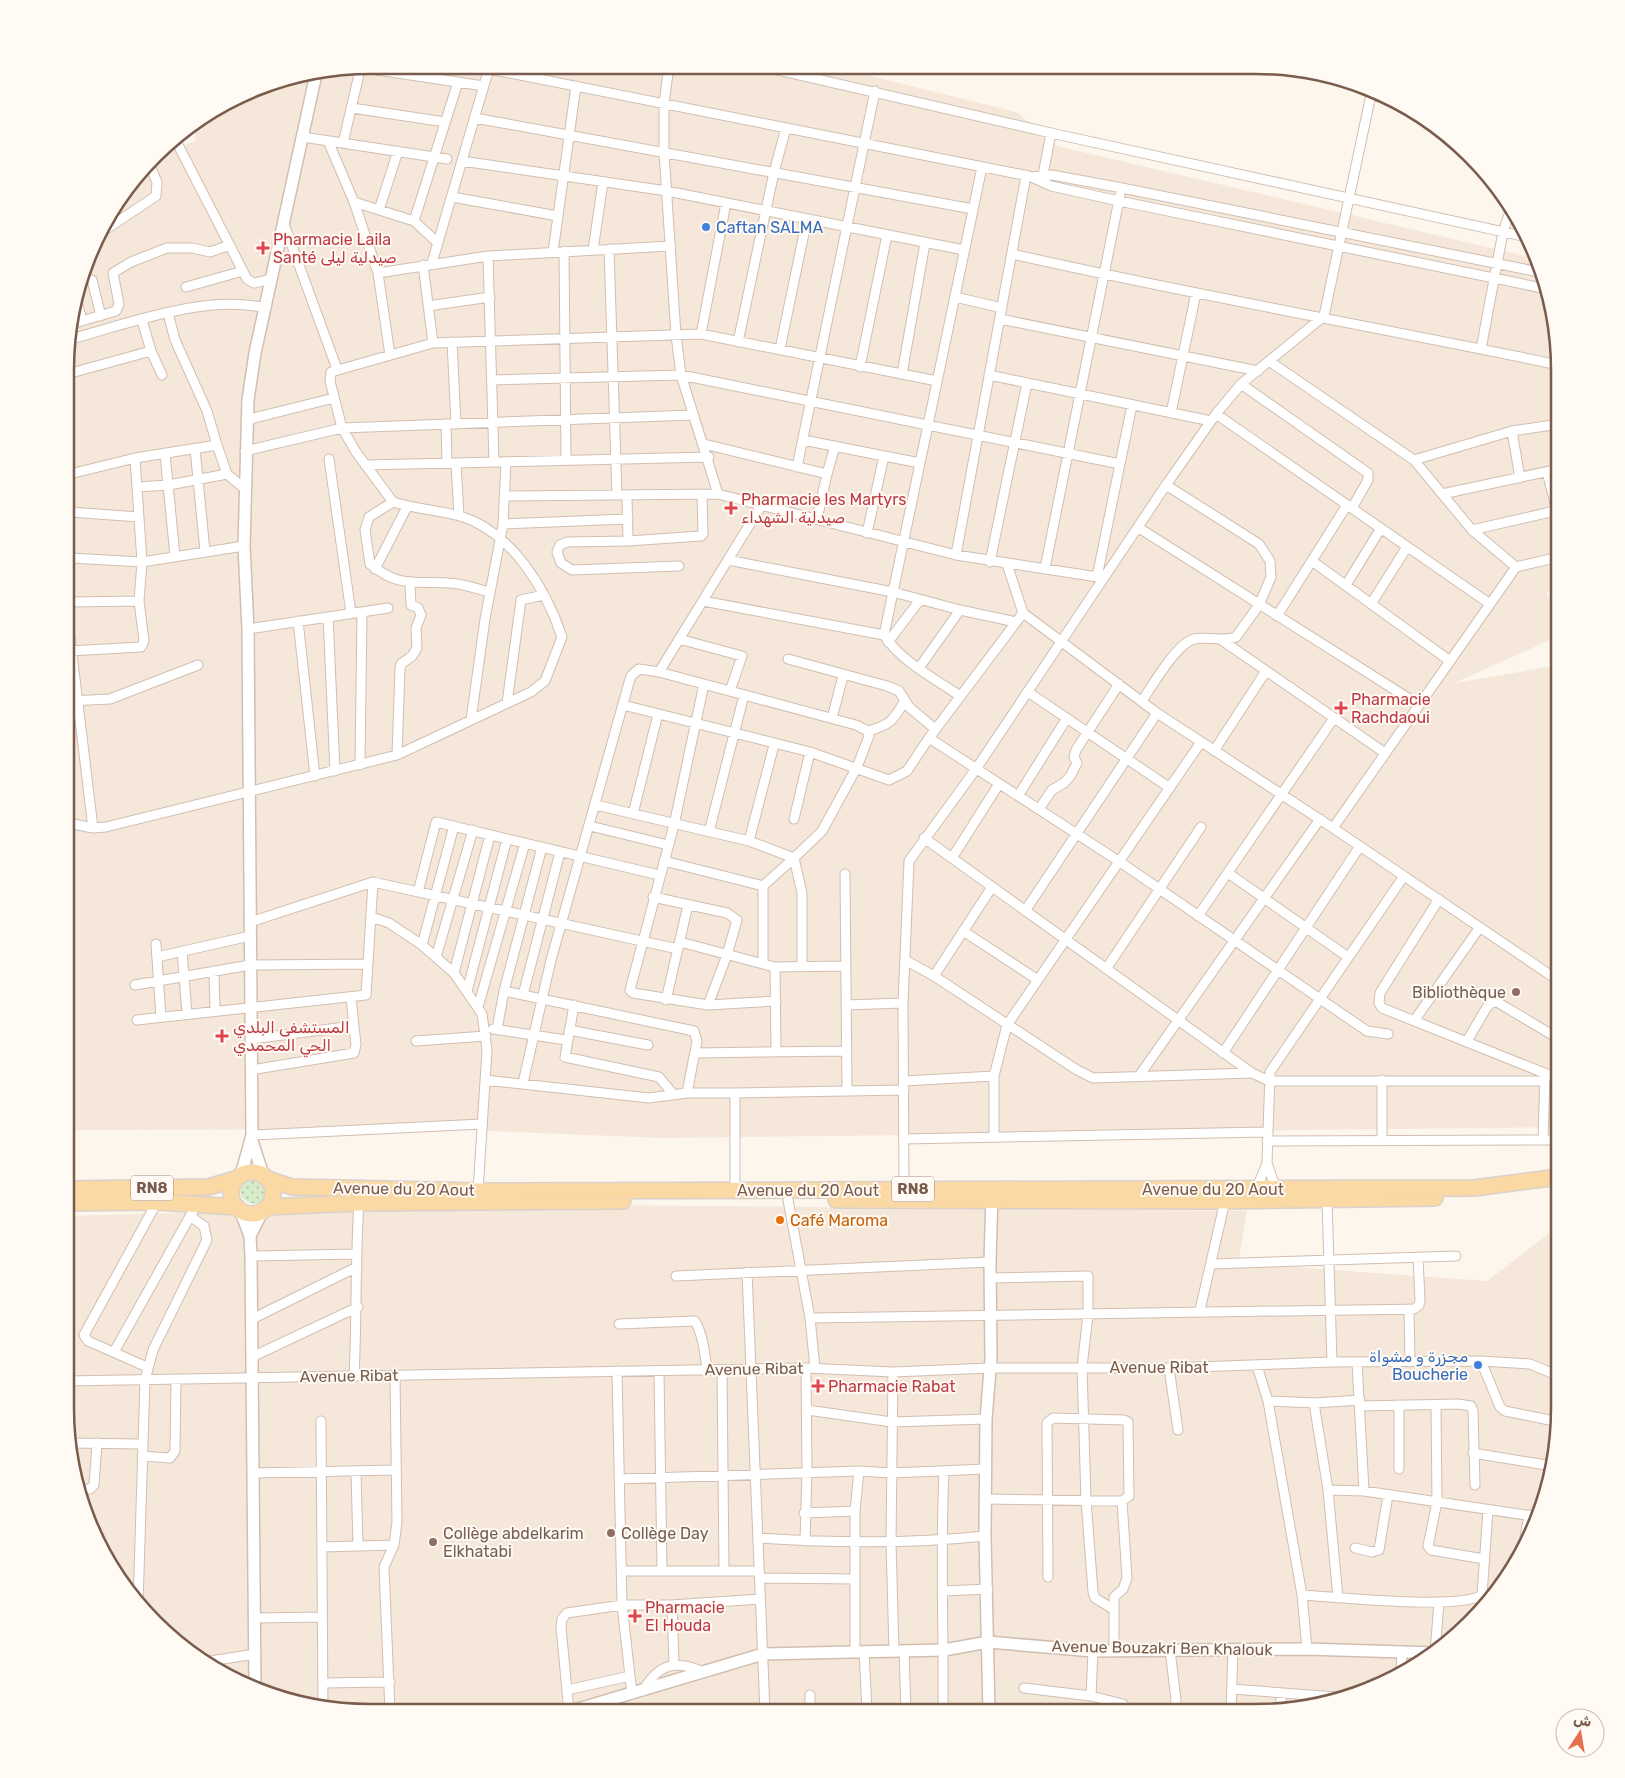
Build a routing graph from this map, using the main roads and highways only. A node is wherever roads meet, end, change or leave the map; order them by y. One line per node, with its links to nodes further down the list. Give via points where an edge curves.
1 (238, 1177): 2 (main road, RN8, via 252,1172); 5 (main road, RN8, via 208,1187); 9 (main road, via 231,1191)
2 (266, 1177): 6 (main road, Avenue du 20 Aout / RN8, via 292,1187); 10 (main road, via 273,1194)
3 (1551, 1178): 8 (main road, Avenue du 20 Aout / RN8, via 1474,1188)
4 (1551, 1188): 8 (main road, Avenue du 20 Aout / RN8, via 1482,1196 1326,1200 1225,1201)
5 (74, 1194)
6 (904, 1194): 8 (main road, Avenue du 20 Aout / RN8); 10 (main road, Avenue du 20 Aout / RN8, via 788,1200 359,1203)
7 (74, 1195): 9 (main road, RN8, via 157,1202 193,1210)
8 (992, 1195)
9 (238, 1208): 10 (main road, RN8, via 249,1213)
10 (265, 1209)

